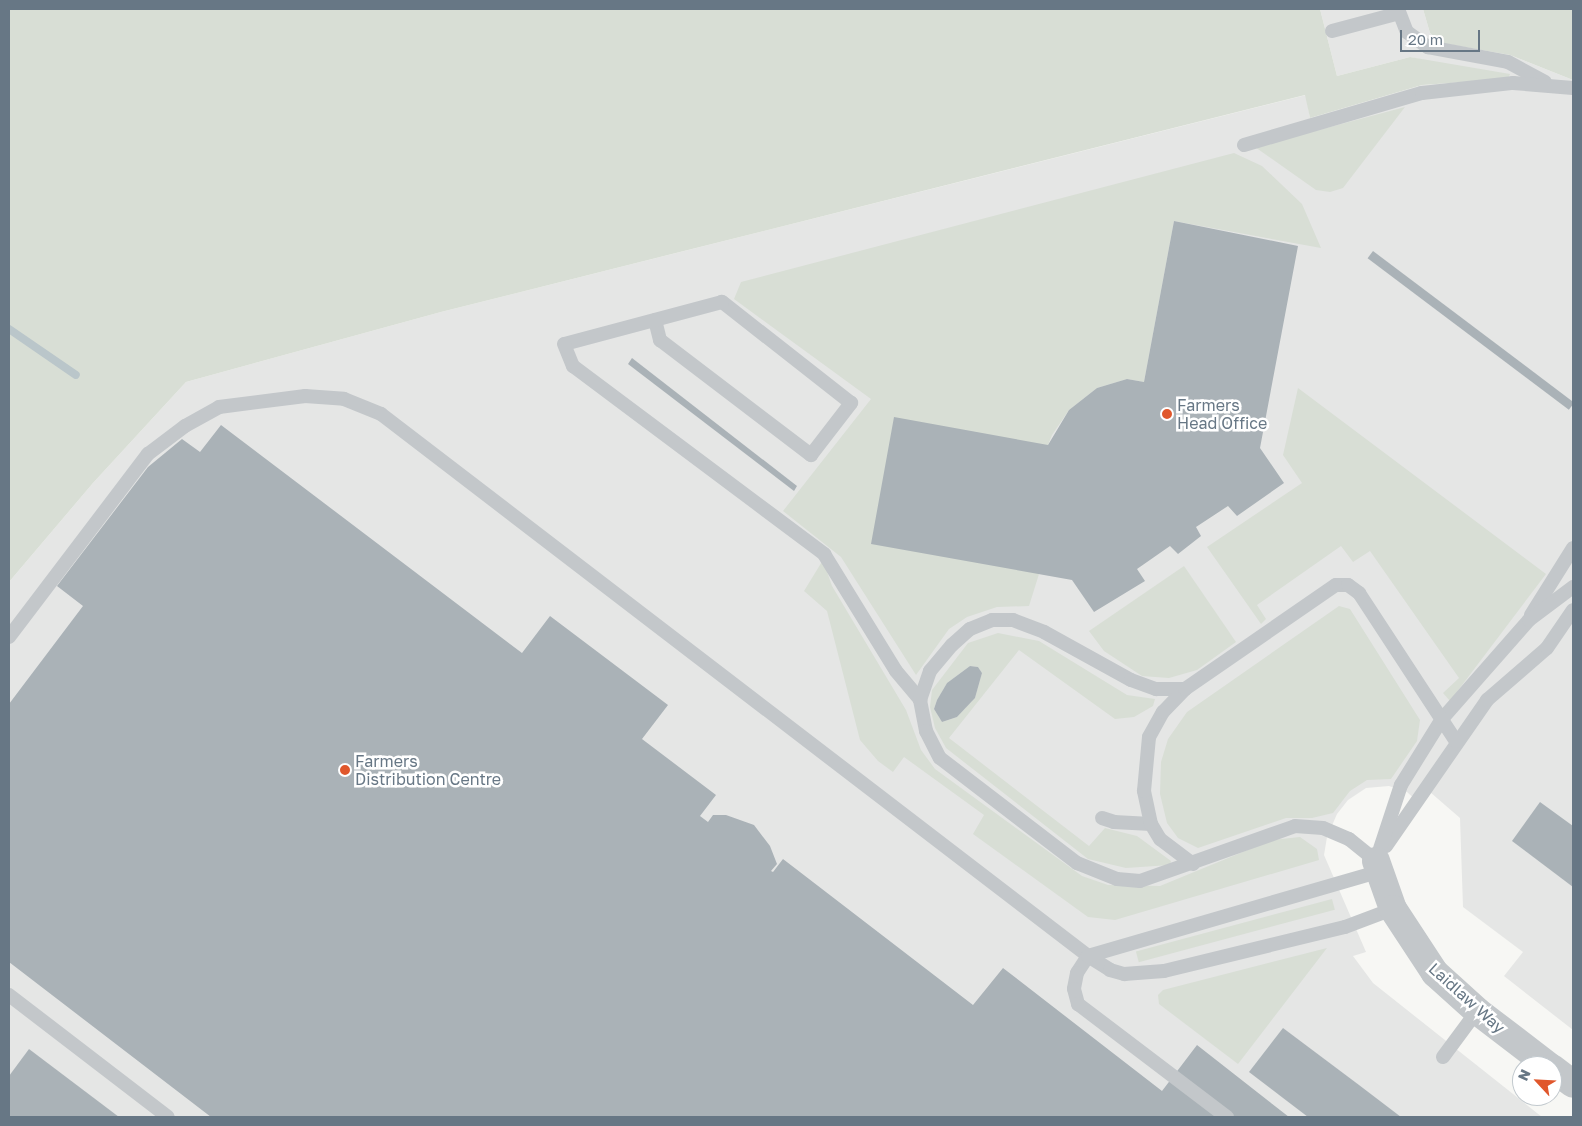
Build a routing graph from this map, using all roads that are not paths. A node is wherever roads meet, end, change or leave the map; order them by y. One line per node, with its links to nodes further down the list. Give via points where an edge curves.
1 (1398, 11): 2 (lane); 3 (lane, via 1407,32 1428,47 1508,62)
2 (1332, 31)
3 (1547, 84): 4 (lane); 5 (lane, via 1513,83 1422,93)
4 (1573, 88)
5 (1244, 145)
6 (655, 320): 6 (lane, via 660,340 811,455 851,403 722,302); 13 (lane, via 564,344 573,366 824,554 896,671)
7 (1573, 548): 10 (lane)
8 (1573, 587): 10 (lane)
9 (1573, 610): 15 (lane, via 1547,648 1499,687)
10 (1529, 620): 14 (lane)
11 (9, 637): 21 (lane, via 148,454 185,426 219,407 305,396 344,399 381,414)
12 (1185, 689): 13 (lane, via 1156,689 1139,683 1044,632 1013,620 992,620 970,629 952,645 930,671); 14 (lane, via 1324,592 1343,583 1359,593); 17 (lane, via 1162,712 1148,737 1144,791)
13 (920, 700): 18 (lane, via 926,731 940,758 1077,862 1116,879 1140,881)
14 (1442, 719): 15 (lane); 19 (lane, via 1401,785)
15 (1456, 741): 19 (lane)
16 (1102, 818): 17 (lane)
17 (1150, 824): 18 (lane, via 1160,839)
18 (1193, 864): 19 (lane, via 1294,826 1322,828 1349,839)
19 (1379, 866): 20 (street, Laidlaw Way); 21 (lane)
20 (1393, 909): 21 (lane, via 1345,927 1164,971 1124,974 1110,970); 23 (street, Laidlaw Way, via 1435,973)
21 (1088, 956): 29 (lane, via 1077,972 1074,989 1078,1004)
22 (9, 995): 28 (lane)
23 (1477, 1011): 24 (lane); 25 (street, Laidlaw Way)
24 (1443, 1056)
25 (1536, 1056)
26 (1562, 1076): 27 (street, Laidlaw Way)
27 (1573, 1084)
28 (168, 1117)
29 (1227, 1117)

